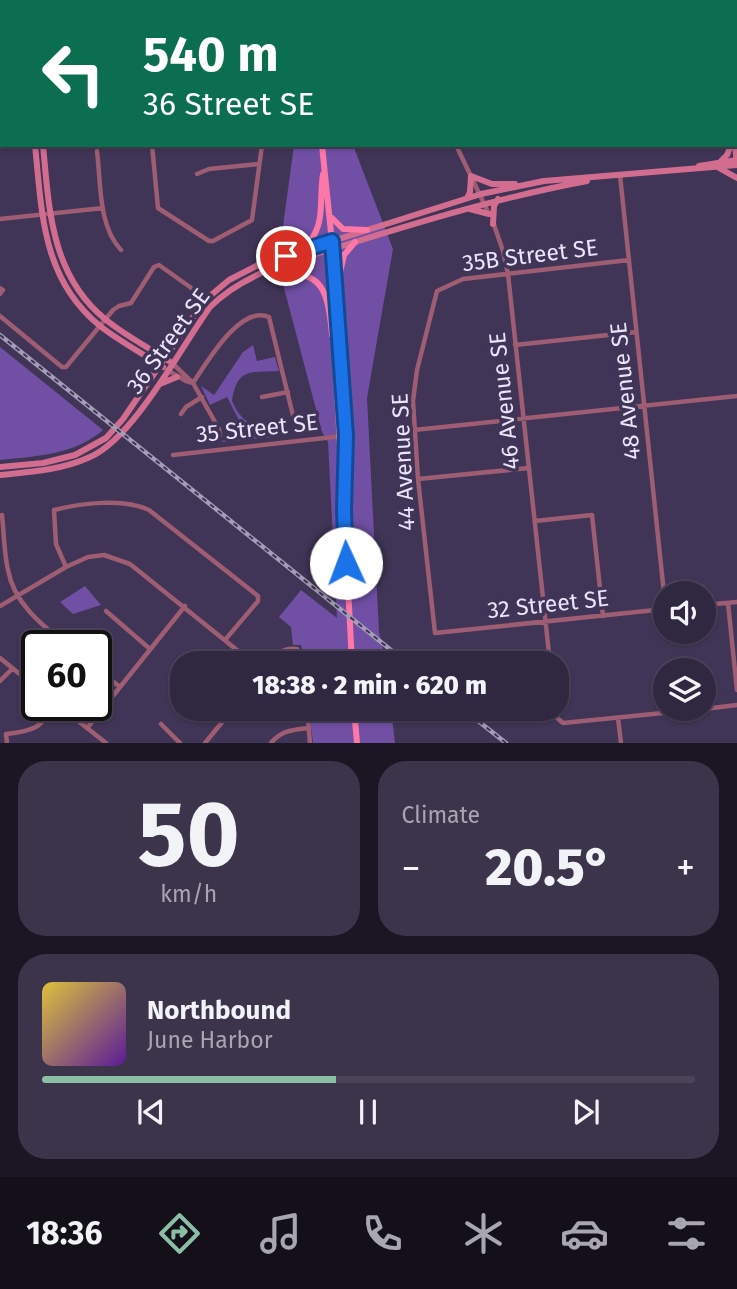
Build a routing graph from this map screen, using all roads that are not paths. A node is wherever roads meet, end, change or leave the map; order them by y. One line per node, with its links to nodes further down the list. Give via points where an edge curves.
1 (35, 147): 24 (street)
2 (43, 147): 24 (street)
3 (152, 147): 10 (street, via 158,208 209,241 252,220)
4 (262, 147): 10 (street)
5 (322, 147): 12 (main road)
6 (457, 147): 15 (street, 46 Avenue SE)
7 (732, 147): 11 (street)
8 (97, 151): 22 (street)
9 (737, 163): 11 (street, 36 Street SE)
10 (259, 164): 13 (street)
11 (719, 164): 14 (street, 36 Street SE); 16 (street)
12 (324, 165): 26 (main road); 33 (main road, via 321,222)
13 (197, 174)
14 (620, 175): 17 (street, 36 Street SE); 20 (street, 36 Street SE); 34 (street, 48 Avenue SE)
15 (471, 176): 17 (street, via 492,184); 18 (street, 46 Avenue SE); 19 (street)
16 (737, 178)
17 (530, 184): 18 (street, 36 Street SE)
18 (481, 194): 19 (street, 36 Street SE); 21 (street, 46 Avenue SE)
19 (467, 198): 29 (street, 36 Street SE)
20 (499, 199): 21 (street, 36 Street SE); 28 (street)
21 (484, 203): 23 (street, 36 Street SE); 25 (street, 46 Avenue SE)
22 (103, 208): 24 (street); 32 (street, via 112,241)
23 (464, 208): 25 (street); 30 (street, 36 Street SE)
24 (46, 213): 27 (street); 44 (street, via 62,264)
25 (489, 214): 28 (street, 46 Avenue SE)
26 (330, 216): 29 (main road, via 343,229); 31 (main road)
27 (0, 219)
28 (493, 224): 36 (street, 46 Avenue SE)
29 (367, 230): 31 (street, 36 Street SE)
30 (355, 242): 31 (street, 36 Street SE); 40 (main road, via 344,256)
31 (333, 245): 33 (street, 36 Street SE); 35 (street, 36 Street SE); 40 (main road)
32 (121, 250)
33 (302, 251): 41 (street, 36 Street SE, via 244,271)
34 (629, 260): 36 (street, 35B Street SE); 45 (street, 48 Avenue SE)
35 (263, 272): 49 (main road, via 304,274 321,286 330,307); 50 (street, 36 Street SE, via 234,286 210,307)
36 (508, 274): 38 (street, 35B Street SE, via 463,279); 47 (street, 46 Avenue SE)
37 (0, 288): 39 (street)
38 (437, 290): 63 (street, 44 Avenue SE, via 417,370)
39 (0, 293)
40 (336, 293): 42 (main road)
41 (204, 301): 44 (street, via 159,265 131,303 119,306); 46 (street, 36 Street SE)
42 (337, 312): 49 (main road); 65 (main road)
43 (0, 316): 44 (street, via 62,367)
44 (103, 323): 48 (street); 51 (street)
45 (636, 332): 47 (street); 59 (street, 48 Avenue SE)
46 (180, 337): 48 (street); 50 (street, 36 Street SE)
47 (515, 345): 61 (street, 46 Avenue SE)
48 (153, 351): 50 (street)
49 (335, 357): 65 (main road)
50 (169, 361): 51 (street, 36 Street SE); 53 (street)
51 (164, 368): 52 (street); 54 (street, 36 Street SE); 67 (street, 36 Street SE, via 98,444 60,459)
52 (177, 377): 53 (street); 54 (street)
53 (193, 383): 55 (street, via 232,330 263,314 269,317); 57 (street)
54 (158, 385): 69 (street, 36 Street SE, via 122,434 100,452 61,467)
55 (288, 392): 58 (street); 62 (street)
56 (737, 396): 59 (street)
57 (202, 397): 60 (street); 64 (street)
58 (262, 397)
59 (644, 406): 61 (street); 74 (street, 48 Avenue SE)
60 (181, 414)
61 (523, 418): 63 (street); 68 (street, 46 Avenue SE)
62 (296, 428)
63 (414, 430): 70 (street, 44 Avenue SE)
64 (220, 436)
65 (342, 436): 66 (street, 35 Street SE); 90 (main road)
66 (173, 455)
67 (0, 467)
68 (529, 468): 70 (street); 72 (street, 46 Avenue SE)
69 (0, 475)
70 (418, 479): 86 (street, 44 Avenue SE)
71 (2, 516): 75 (street, via 8,571)
72 (535, 521): 83 (street, via 592,515); 84 (street, 46 Avenue SE)
73 (66, 567): 75 (street); 80 (street, via 88,557 120,559); 87 (street, via 56,544 54,510 124,502 149,510 258,596)
74 (663, 581)
75 (18, 595): 79 (street); 85 (street)
76 (737, 602): 77 (street)
77 (727, 603): 78 (street); 98 (street)
78 (716, 604)
79 (0, 606)
80 (185, 606): 87 (street); 88 (street)
81 (653, 610): 83 (street, 32 Street SE)
82 (106, 611): 88 (street)
83 (603, 616): 84 (street, 32 Street SE)
84 (545, 622): 86 (street, 32 Street SE); 91 (street, 46 Avenue SE)
85 (50, 630)
86 (435, 633)
87 (225, 640): 89 (street)
88 (150, 649): 97 (street)
89 (238, 651)
90 (351, 651)
91 (549, 651)
92 (0, 658): 93 (street)
93 (12, 669): 94 (street); 95 (street)
94 (21, 676)
95 (0, 681)
96 (112, 681): 97 (street)
97 (120, 687): 110 (street)
98 (737, 690)
99 (737, 705): 100 (street)
100 (716, 707)
101 (653, 714): 102 (street)
102 (618, 718): 108 (street); 120 (street)
103 (44, 721): 112 (street, via 31,731)
104 (80, 721): 110 (street)
105 (222, 721): 116 (street)
106 (308, 721): 111 (street)
107 (355, 721): 119 (main road)
108 (569, 721)
109 (161, 724): 115 (street)
110 (88, 727): 114 (street)
111 (309, 728): 117 (street, via 287,731); 118 (street)
112 (3, 735): 113 (street)
113 (7, 743)
114 (106, 743)
115 (180, 743)
116 (205, 743)
117 (271, 743)
118 (310, 743)
119 (356, 743)
120 (621, 743)

